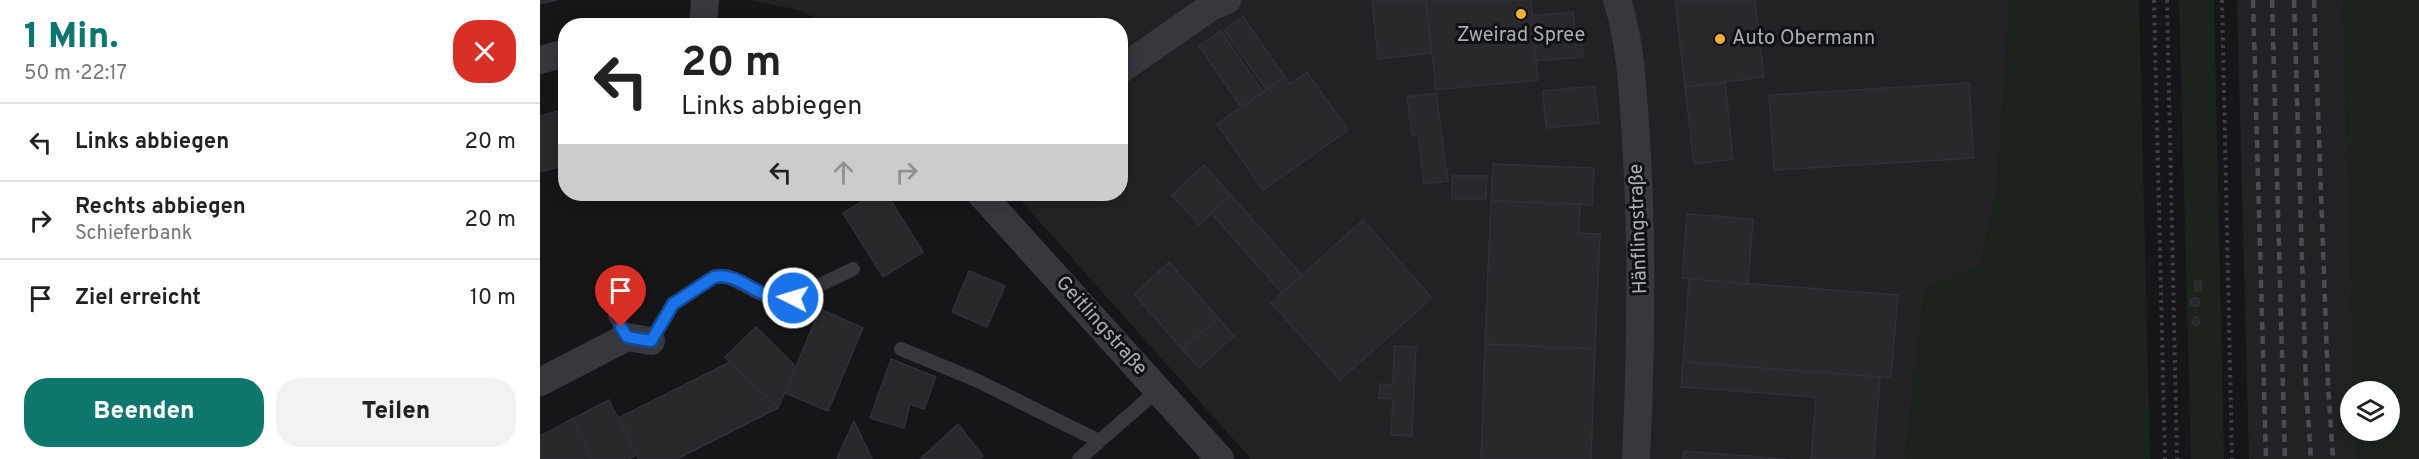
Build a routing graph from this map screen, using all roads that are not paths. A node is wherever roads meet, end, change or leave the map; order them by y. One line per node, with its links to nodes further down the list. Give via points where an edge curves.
1 (705, 0): 4 (street)
2 (1227, 0): 7 (street, via 1212,6)
3 (1617, 0): 17 (street, Hänflingstraße, via 1623,17 1641,204)
4 (704, 18)
5 (558, 55): 6 (street)
6 (540, 60)
7 (1128, 64)
8 (987, 201): 13 (street, Geitlingstraße)
9 (853, 269): 10 (lane, via 786,299 761,294 726,276 714,277)
10 (631, 331): 12 (street)
11 (901, 349): 14 (lane, via 976,380)
12 (540, 382)
13 (1158, 390): 14 (lane); 16 (street, Geitlingstraße)
14 (1099, 441): 15 (lane)
15 (1079, 459)
16 (1220, 459)
17 (1636, 459)

